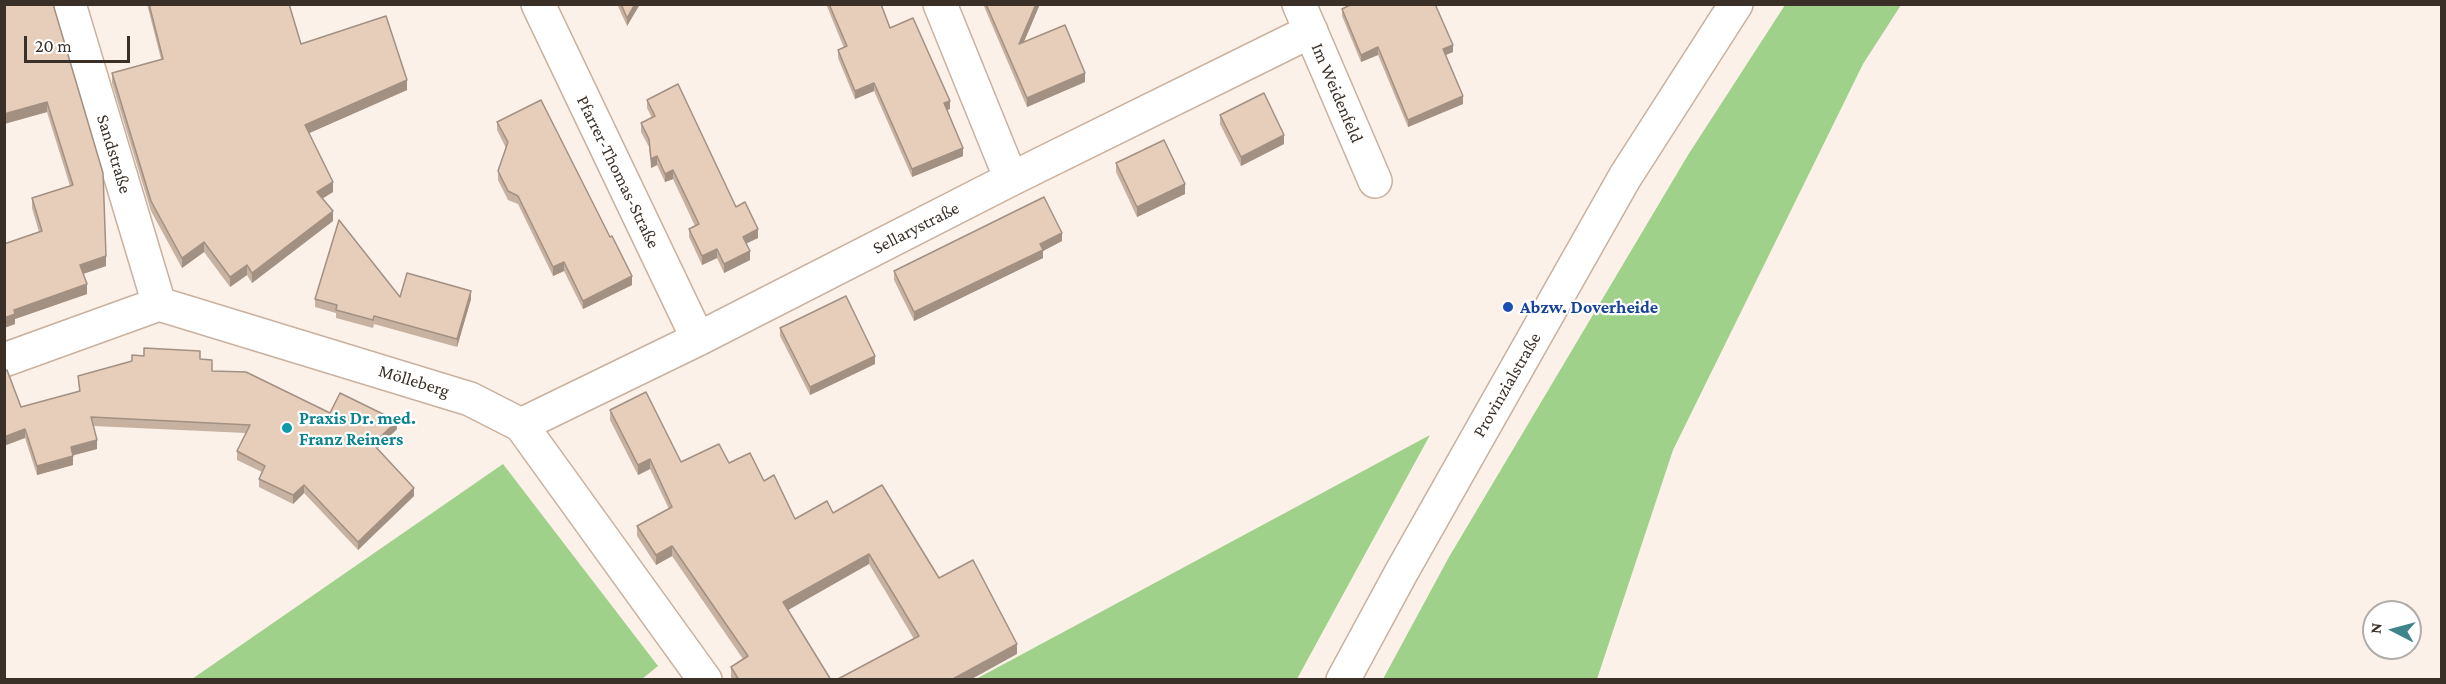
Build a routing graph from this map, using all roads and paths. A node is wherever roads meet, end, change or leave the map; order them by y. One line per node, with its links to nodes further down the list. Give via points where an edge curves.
1 (69, 4): 8 (street, Sandstraße)
2 (538, 4): 9 (street, Pfarrer-Thomas-Straße)
3 (940, 4): 6 (street)
4 (1736, 4): 13 (street, Provinzialstraße, via 1625,177)
5 (1305, 18): 6 (street, Sellarystraße); 7 (street, Im Weidenfeld)
6 (1011, 179): 9 (street, Sellarystraße)
7 (1375, 181)
8 (159, 304): 10 (street); 11 (street, Mölleberg, via 470,399)
9 (698, 339): 11 (street, Sellarystraße)
10 (4, 360)
11 (521, 425): 12 (street, Mölleberg)
12 (705, 680)
13 (1342, 680)

